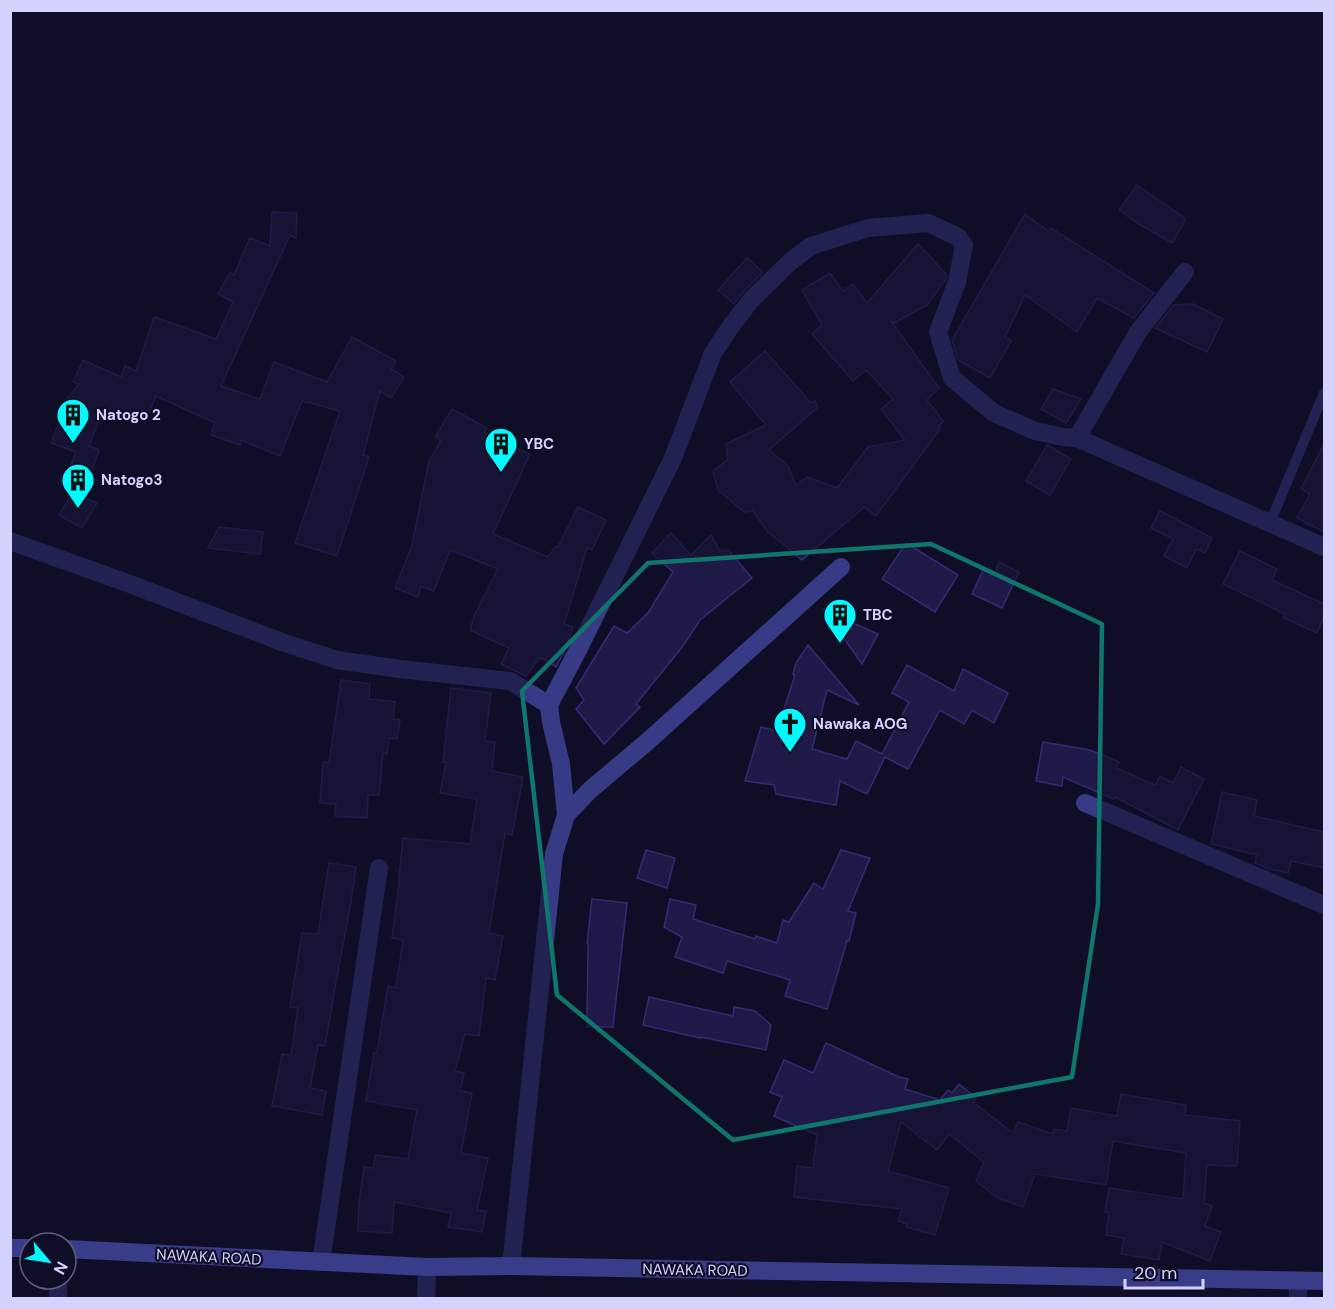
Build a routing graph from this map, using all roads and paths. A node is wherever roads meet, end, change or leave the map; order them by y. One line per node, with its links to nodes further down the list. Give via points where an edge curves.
1 (1185, 272): 3 (street, via 1138,332)
2 (1324, 393): 4 (lane)
3 (1077, 438): 4 (street); 8 (street, via 1035,431 994,413 952,378 938,332 957,282 964,245 958,237 928,223 868,228 811,246 751,300 713,353 673,458)
4 (1270, 523): 6 (street)
5 (10, 541): 8 (street, via 337,660 510,681)
6 (1324, 547)
7 (841, 567): 10 (street)
8 (549, 705): 10 (street)
9 (1085, 803): 12 (street)
10 (566, 815): 15 (street, via 554,854)
11 (379, 868): 14 (street)
12 (1324, 905)
13 (78, 1250): 14 (street, NAWAKA ROAD)
14 (321, 1262): 16 (street, NAWAKA ROAD)
15 (511, 1266): 16 (street, NAWAKA ROAD); 18 (street, NAWAKA ROAD)
16 (427, 1267): 19 (street)
17 (1324, 1281): 18 (street, NAWAKA ROAD)
18 (1298, 1290)
19 (426, 1299)

